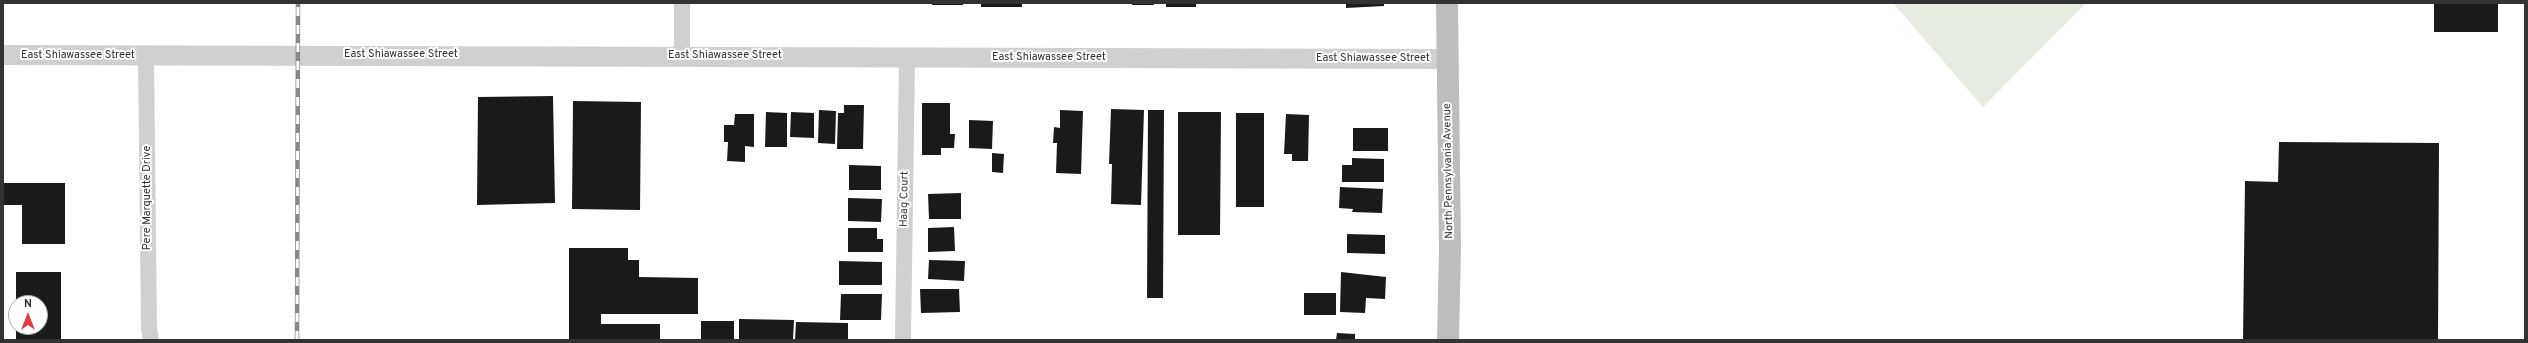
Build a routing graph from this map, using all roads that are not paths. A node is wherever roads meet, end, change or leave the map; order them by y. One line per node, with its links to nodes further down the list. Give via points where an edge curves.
1 (682, 3): 5 (street)
2 (1447, 3): 7 (main road, North Pennsylvania Avenue)
3 (3, 55): 4 (street, East Shiawassee Street)
4 (146, 56): 5 (street, East Shiawassee Street); 8 (street, Pere Marquette Drive)
5 (682, 56): 6 (street, East Shiawassee Street)
6 (907, 58): 7 (street, East Shiawassee Street); 9 (street, Haag Court)
7 (1448, 59): 10 (main road, North Pennsylvania Avenue)
8 (151, 340)
9 (903, 340)
10 (1448, 340)

